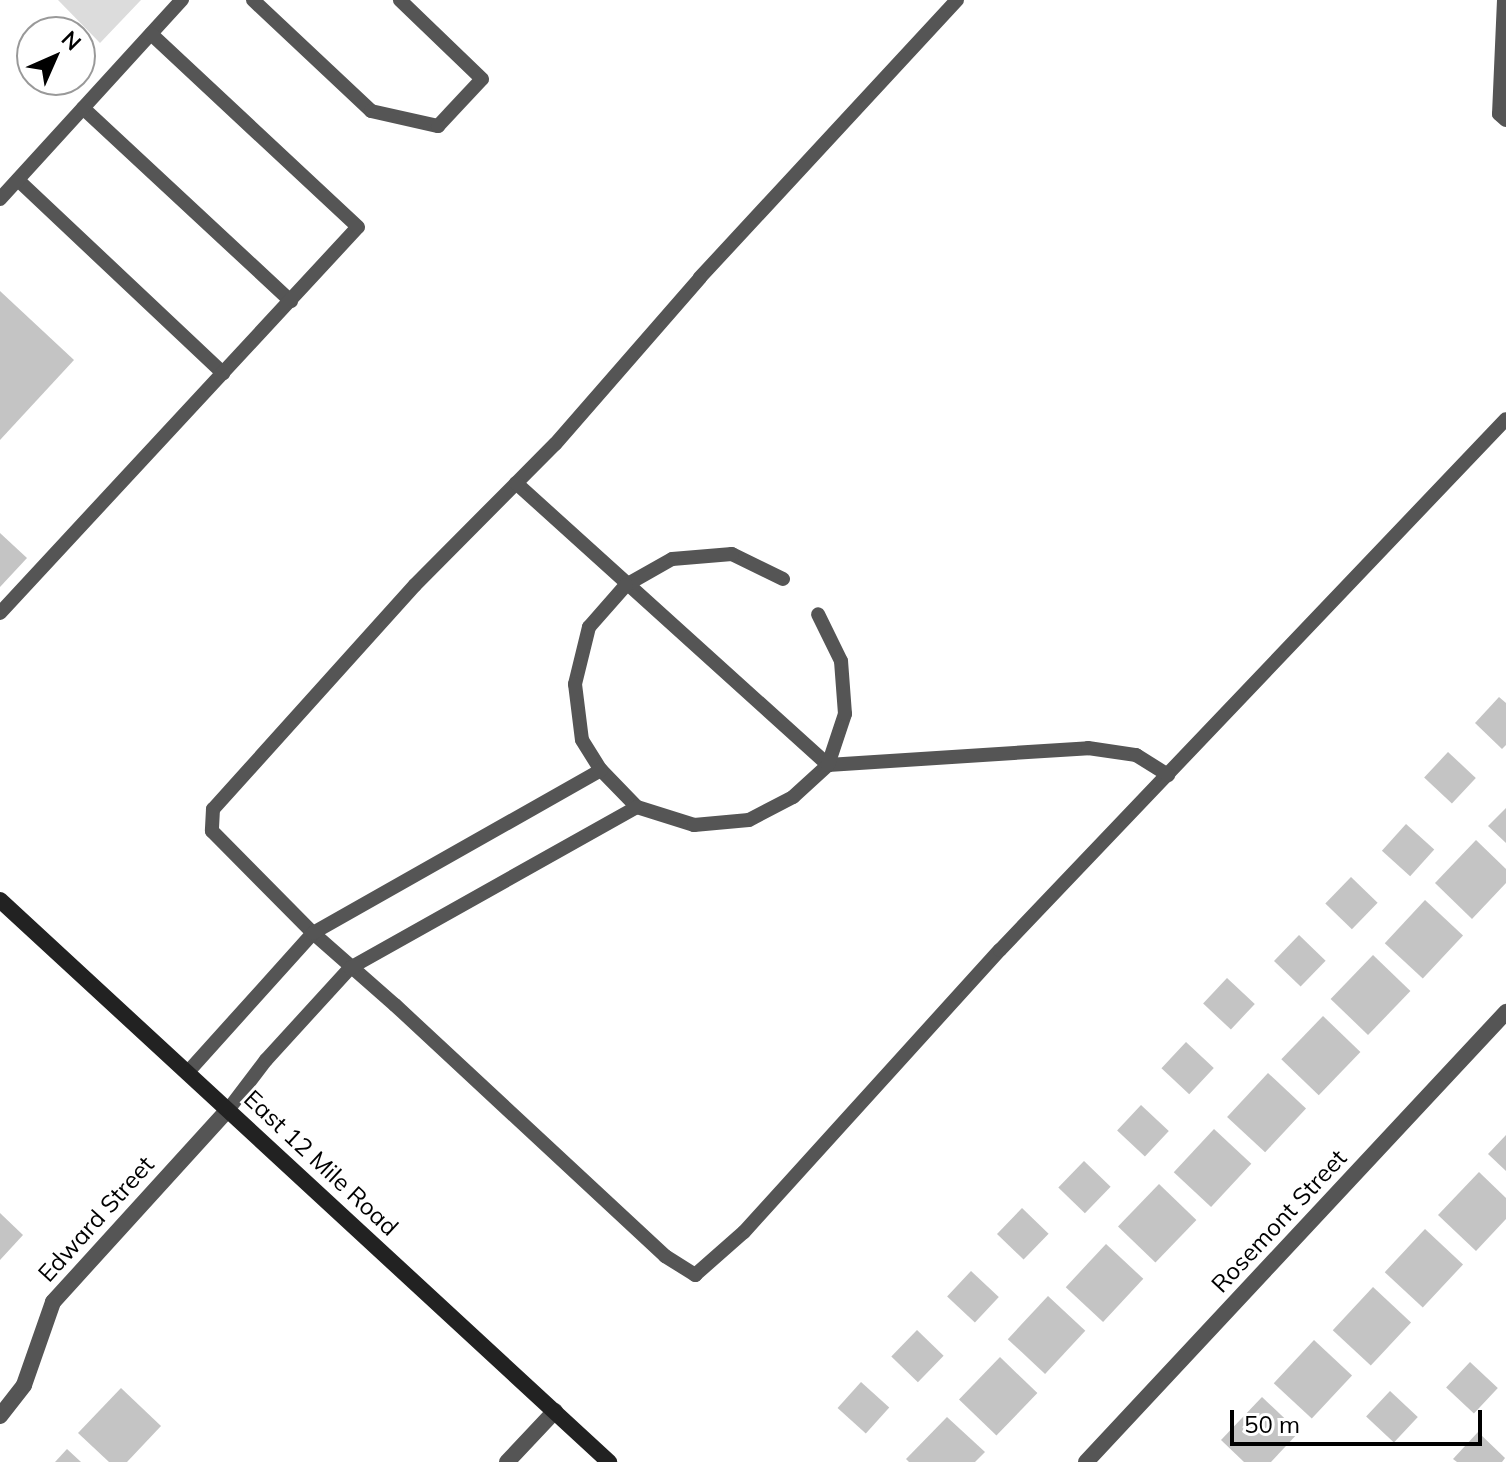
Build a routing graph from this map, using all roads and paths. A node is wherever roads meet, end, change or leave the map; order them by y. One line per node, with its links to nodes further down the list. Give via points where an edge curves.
1 (182, 0): 6 (lane)
2 (253, 0): 3 (lane, via 371,111 438,126 482,79)
3 (400, 0)
4 (957, 0): 14 (lane)
5 (1504, 0): 8 (lane, via 1499,114)
6 (151, 34): 7 (lane); 11 (lane, via 358,227)
7 (83, 108): 9 (lane); 11 (lane)
8 (1506, 120)
9 (18, 180): 10 (lane); 12 (lane)
10 (0, 199)
11 (291, 301): 12 (lane)
12 (223, 373): 17 (lane)
13 (1506, 419): 21 (lane)
14 (516, 483): 16 (lane); 24 (lane, via 415,585 213,809 212,831)
15 (783, 579): 16 (lane, via 732,554 672,559)
16 (626, 585): 19 (lane); 20 (lane, via 589,627 575,684 582,740)
17 (0, 613)
18 (818, 614): 19 (lane, via 841,661 845,714)
19 (828, 765): 21 (lane, via 1088,748 1136,755); 22 (lane, via 793,797 749,820 694,825)
20 (601, 770): 22 (lane); 24 (lane)
21 (1168, 775): 25 (lane, via 1000,950 744,1232 695,1275 665,1256)
22 (637, 807): 25 (lane)
23 (0, 900): 27 (main road, East 12 Mile Road)
24 (313, 933): 25 (lane); 27 (lane)
25 (350, 968): 28 (lane)
26 (1506, 1012): 33 (street, Rosemont Street)
27 (187, 1073): 28 (main road, East 12 Mile Road)
28 (228, 1110): 29 (main road, East 12 Mile Road); 30 (street, Edward Street, via 53,1302 24,1385)
29 (555, 1411): 31 (street); 32 (main road, East 12 Mile Road)
30 (0, 1416)
31 (507, 1462)
32 (609, 1462)
33 (1086, 1462)

